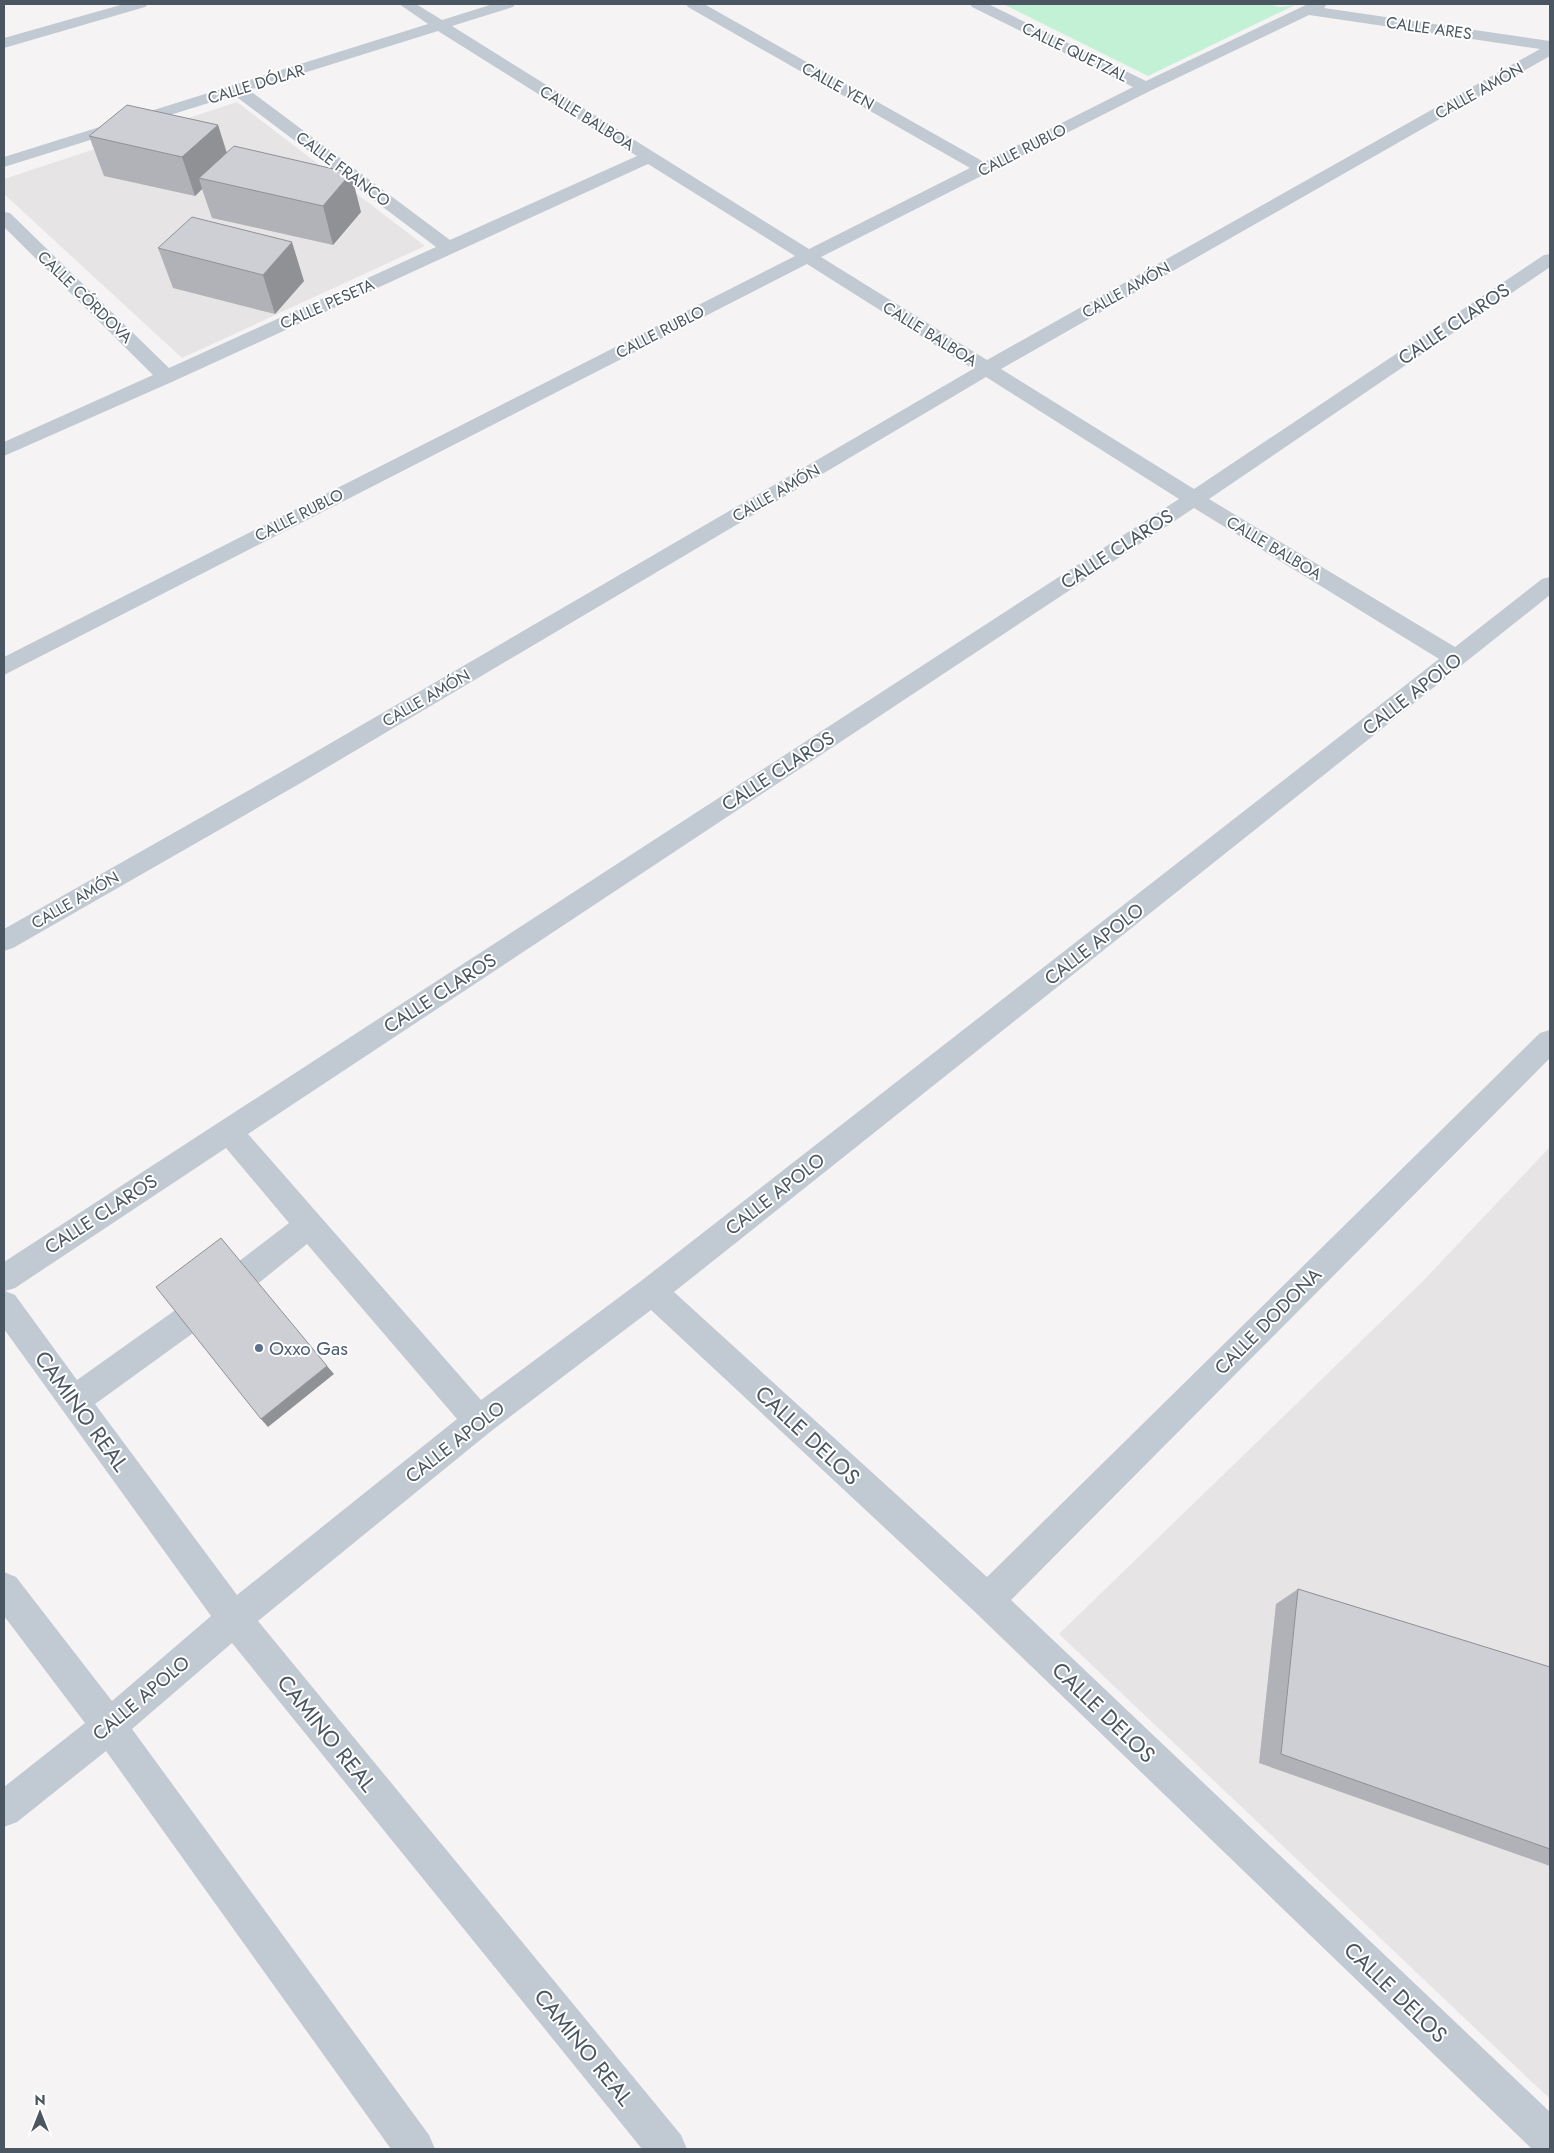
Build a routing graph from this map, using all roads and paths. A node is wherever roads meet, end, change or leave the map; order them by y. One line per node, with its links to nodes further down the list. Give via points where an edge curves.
1 (140, 4): 8 (street)
2 (406, 4): 7 (street, CALLE BALBOA)
3 (508, 4): 7 (street, CALLE DÓLAR)
4 (693, 4): 15 (street, CALLE YEN)
5 (977, 4): 11 (street, CALLE QUETZAL)
6 (1314, 7): 9 (street, CALLE ARES); 11 (street, CALLE RUBLO)
7 (440, 26): 12 (street, CALLE DÓLAR); 13 (street, CALLE BALBOA)
8 (4, 43)
9 (1550, 46)
10 (1550, 50): 20 (street, CALLE AMÓN)
11 (1146, 87): 15 (street, CALLE RUBLO)
12 (238, 90): 14 (street, CALLE DÓLAR); 17 (street, CALLE FRANCO)
13 (649, 157): 17 (street, CALLE PESETA); 18 (street, CALLE BALBOA)
14 (4, 162)
15 (984, 169): 18 (street, CALLE RUBLO)
16 (4, 217): 21 (street, CALLE CÓRDOVA)
17 (449, 248): 21 (street, CALLE PESETA)
18 (807, 257): 20 (street, CALLE BALBOA); 26 (street, CALLE RUBLO)
19 (1550, 259): 23 (street, CALLE CLAROS)
20 (986, 369): 23 (street, CALLE BALBOA); 27 (street, CALLE AMÓN, via 298,773)
21 (166, 377): 22 (street, CALLE PESETA)
22 (4, 450)
23 (1194, 499): 25 (street, CALLE BALBOA); 29 (street, CALLE CLAROS)
24 (1550, 584): 25 (street, CALLE APOLO)
25 (1457, 659): 33 (street, CALLE APOLO)
26 (4, 667)
27 (4, 941)
28 (1550, 1041): 39 (street, CALLE DODONA)
29 (228, 1131): 30 (street); 32 (street, CALLE CLAROS)
30 (309, 1226): 31 (street); 37 (street)
31 (249, 1272)
32 (4, 1278)
33 (652, 1291): 37 (street, CALLE APOLO); 39 (street, CALLE DELOS)
34 (4, 1305): 36 (street, CAMINO REAL)
35 (185, 1321): 36 (street)
36 (75, 1400): 40 (street, CAMINO REAL)
37 (480, 1422): 40 (street, CALLE APOLO)
38 (4, 1589): 41 (street)
39 (987, 1600): 43 (street, CALLE DELOS)
40 (234, 1619): 41 (street, CALLE APOLO); 45 (street, CAMINO REAL)
41 (109, 1726): 42 (street, CALLE APOLO); 44 (street)
42 (4, 1809)
43 (1550, 2139)
44 (416, 2149)
45 (667, 2149)

